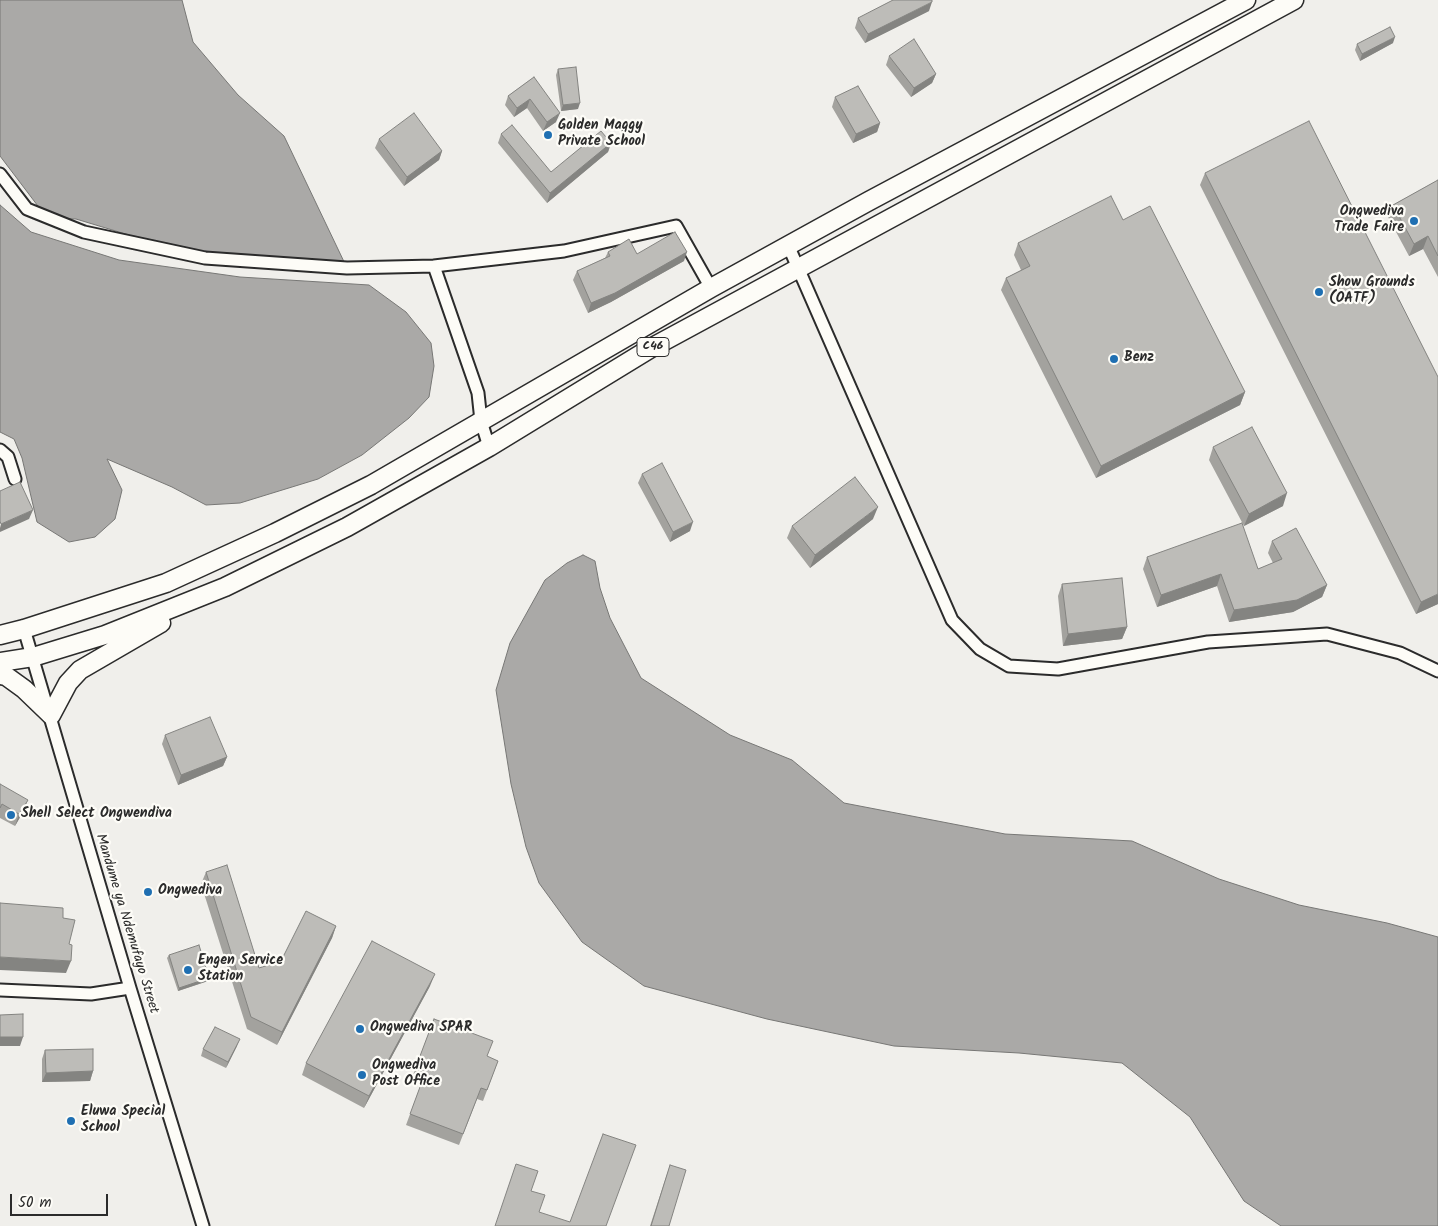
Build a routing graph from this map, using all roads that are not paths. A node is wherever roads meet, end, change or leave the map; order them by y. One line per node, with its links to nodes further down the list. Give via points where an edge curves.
1 (1246, 0): 3 (main road, C46)
2 (1294, 0): 4 (main road, C46)
3 (1114, 70): 4 (main road); 6 (main road, C46)
4 (1124, 92): 8 (main road, C46)
5 (0, 174): 7 (street, via 27,209 84,232 205,258 347,268)
6 (788, 246): 8 (street); 9 (main road, C46)
7 (434, 266): 9 (street, via 564,251 676,226); 10 (street, via 478,393)
8 (798, 268): 11 (main road, C46, via 651,348); 19 (street, via 952,620 980,649 1009,666 1058,669 1208,642 1327,634 1400,653)
9 (711, 288): 10 (main road, C46)
10 (481, 421): 11 (street); 15 (main road, C46, via 371,485 276,533 166,583)
11 (489, 447): 14 (main road, C46, via 347,527)
12 (0, 450): 13 (street, via 8,457)
13 (15, 479)
14 (225, 587): 17 (main road, C46, via 106,635); 21 (main road, via 80,670 68,683)
15 (24, 629): 16 (main road, C46); 17 (street, Mandume ya Ndemufayo Street)
16 (0, 635)
17 (33, 657): 18 (main road, C46); 21 (street, Mandume ya Ndemufayo Street)
18 (0, 662)
19 (1438, 671)
20 (0, 674): 21 (main road, via 24,689)
21 (51, 716): 22 (street, Mandume ya Ndemufayo Street)
22 (130, 988): 23 (street, via 92,994); 24 (street, Mandume ya Ndemufayo Street)
23 (0, 990)
24 (203, 1226)

